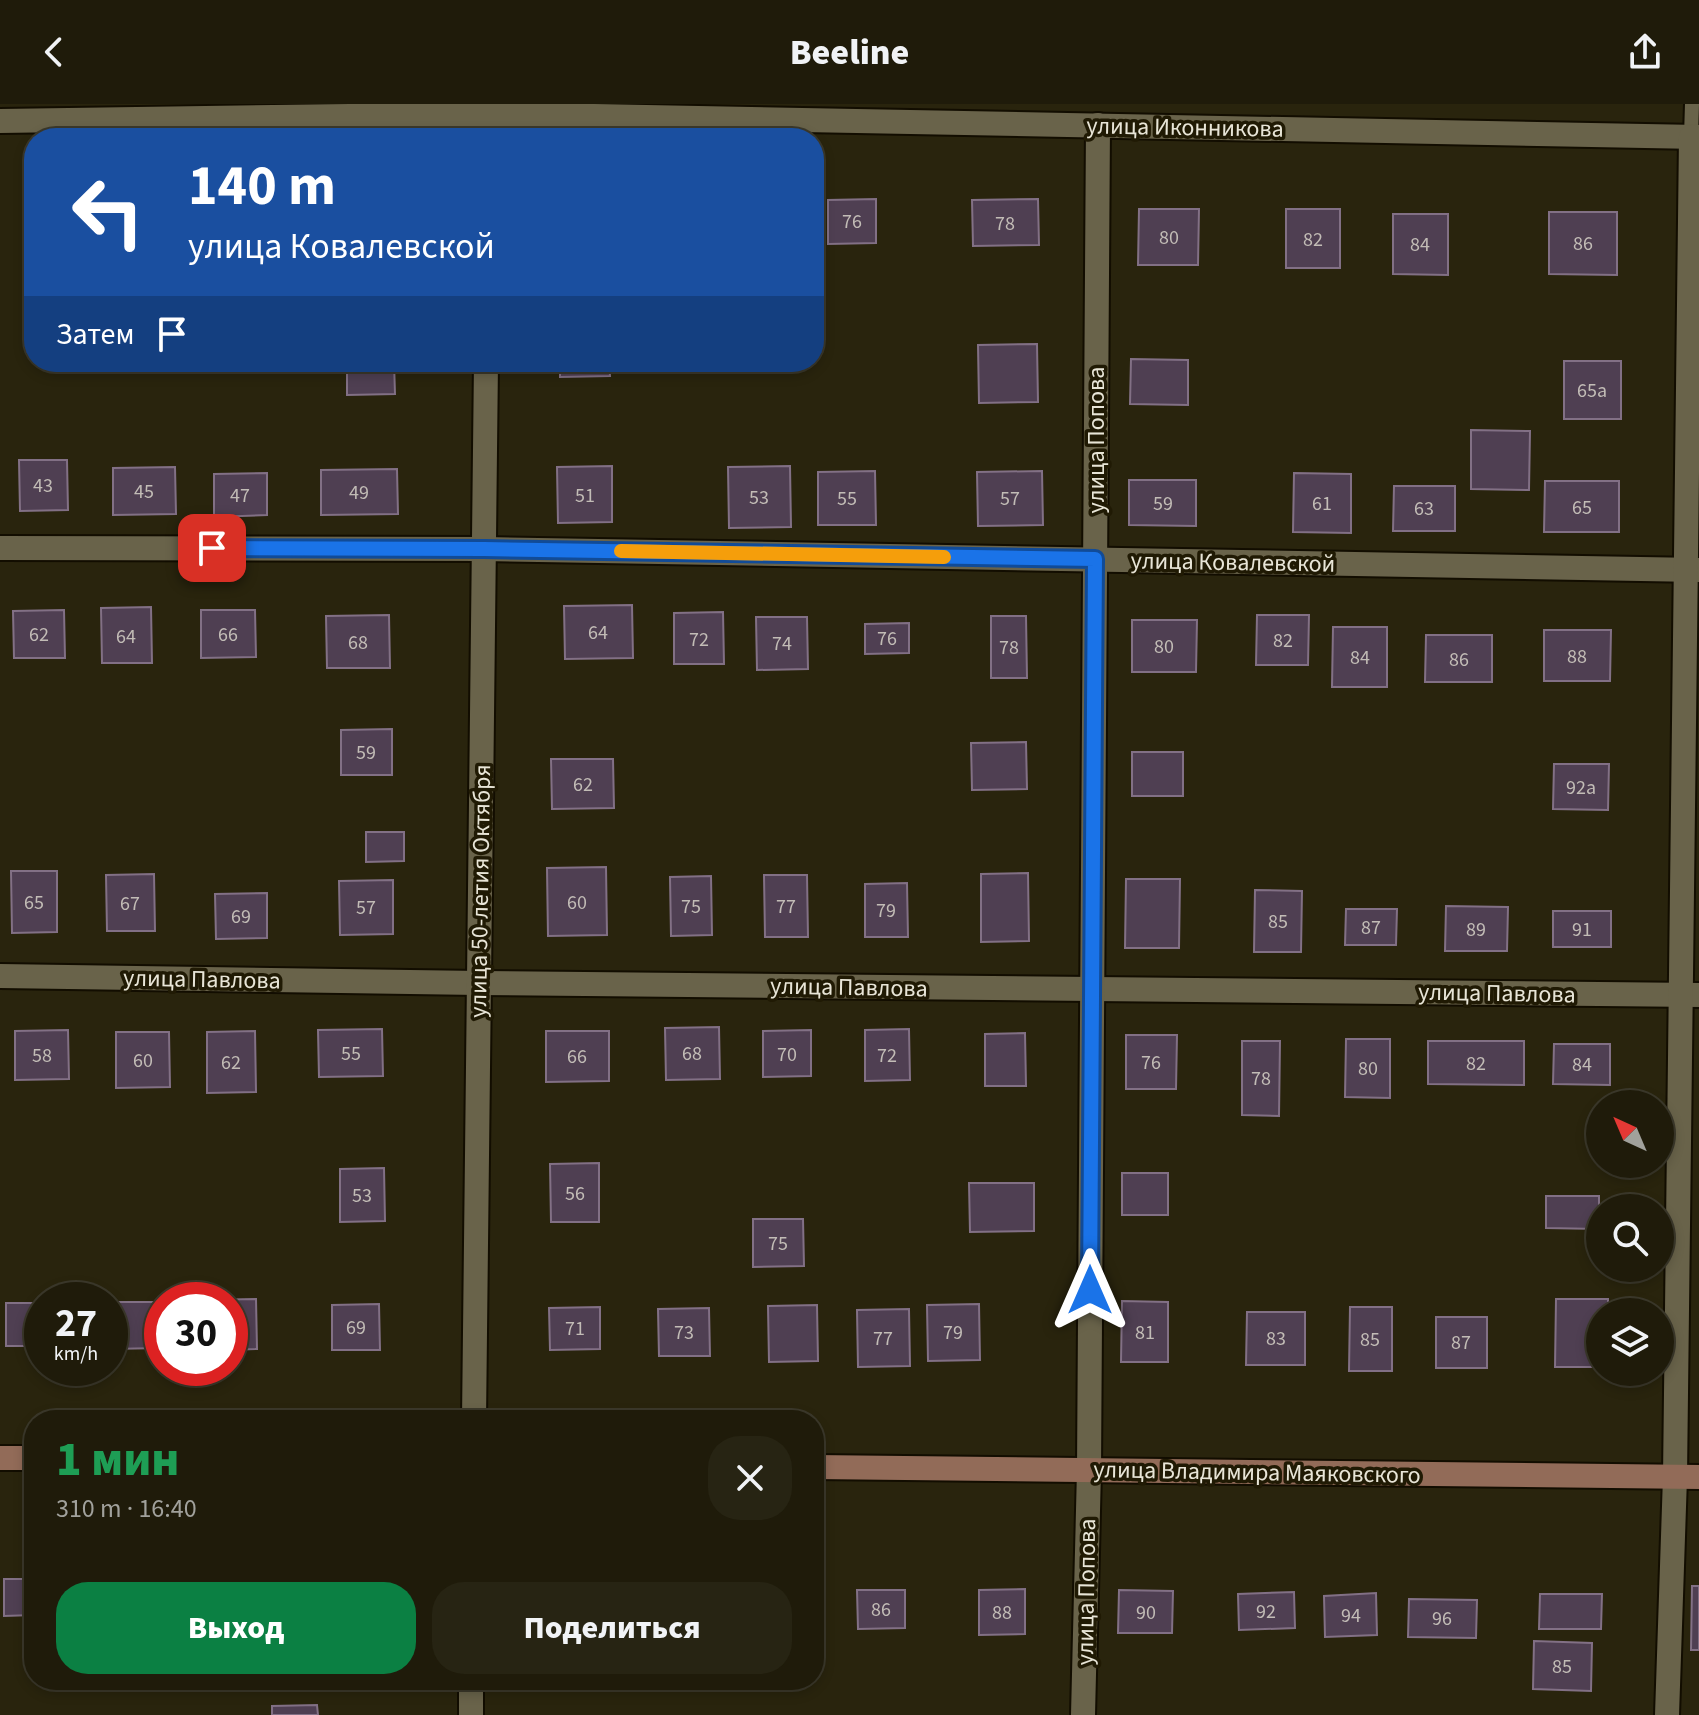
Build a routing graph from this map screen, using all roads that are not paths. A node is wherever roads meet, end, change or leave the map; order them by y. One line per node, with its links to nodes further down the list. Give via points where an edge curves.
1 (1692, 104): 5 (lane)
2 (489, 119): 3 (street, улица Иконникова); 4 (street, улица Иконникова)
3 (0, 121)
4 (1098, 125): 5 (street, улица Иконникова); 9 (street, улица Попова)
5 (1695, 137): 10 (street)
6 (486, 372): 8 (street, улица 50-летия Октября)
7 (0, 548): 8 (street, улица Ковалевской)
8 (484, 549): 9 (street, улица Ковалевской); 12 (street, улица 50-летия Октября)
9 (1095, 559): 10 (street, улица Ковалевской); 13 (street, улица Попова)
10 (1693, 570): 14 (street)
11 (0, 976): 12 (street, улица Павлова)
12 (479, 983): 13 (street, улица Павлова); 15 (street, улица 50-летия Октября)
13 (1092, 989): 14 (street, улица Павлова); 19 (street, улица Попова)
14 (1690, 995): 20 (street)
15 (474, 1410)
16 (0, 1458): 17 (street)
17 (24, 1458)
18 (824, 1467): 19 (street, улица Владимира Маяковского)
19 (1089, 1470): 20 (street, улица Владимира Маяковского); 23 (street, улица Попова)
20 (1687, 1477): 24 (street)
21 (471, 1690): 22 (street)
22 (471, 1715)
23 (1083, 1715)
24 (1667, 1715)

